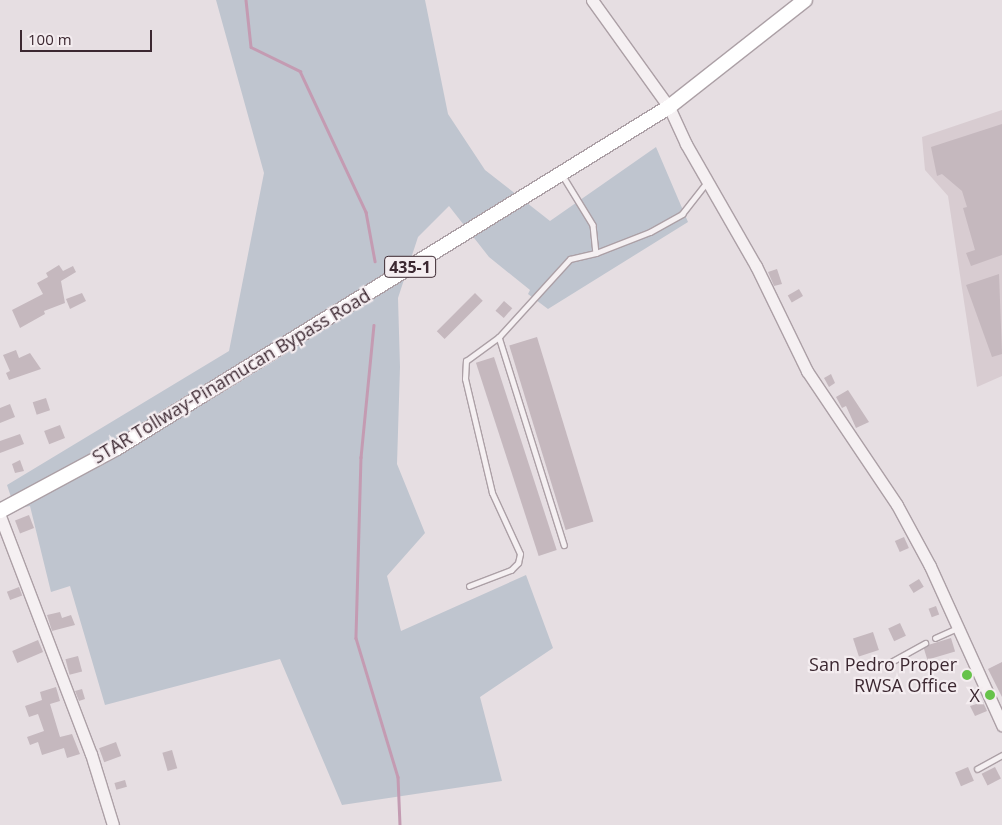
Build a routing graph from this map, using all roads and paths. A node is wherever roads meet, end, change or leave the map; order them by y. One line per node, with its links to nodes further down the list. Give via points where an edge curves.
1 (592, 0): 3 (street)
2 (805, 0): 3 (main road, STAR Tollway-Pinamucan Bypass Road / 435-1)
3 (669, 107): 4 (main road, STAR Tollway-Pinamucan Bypass Road / 435-1); 5 (street)
4 (562, 174): 6 (lane, via 593,225); 8 (main road, STAR Tollway-Pinamucan Bypass Road / 435-1, via 117,448)
5 (708, 181): 6 (lane, via 682,214 650,232); 12 (street, via 756,266 807,371 897,506)
6 (596, 253): 7 (lane, via 565,264)
7 (499, 337): 10 (lane); 11 (lane, via 466,361 465,379 492,493 519,549 520,558 505,574)
8 (0, 511)
9 (0, 516): 19 (street, via 91,754)
10 (564, 545)
11 (469, 586)
12 (958, 628): 13 (lane); 16 (street)
13 (935, 638)
14 (924, 643): 15 (lane)
15 (891, 662)
16 (1002, 726)
17 (1002, 755): 18 (lane)
18 (977, 769)
19 (113, 825)

